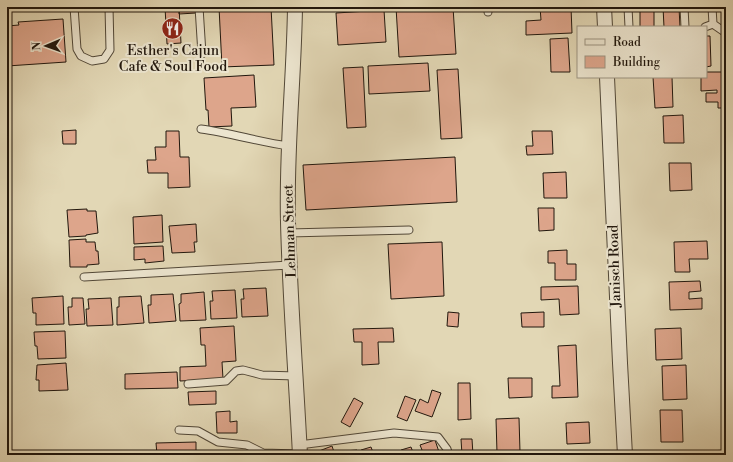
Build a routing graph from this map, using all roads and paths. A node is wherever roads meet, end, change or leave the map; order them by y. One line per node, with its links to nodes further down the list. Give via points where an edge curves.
1 (16, 7): 10 (lane)
2 (74, 7): 3 (lane, via 77,49 81,56 92,61 104,59 110,50)
3 (109, 7)
4 (199, 7): 17 (lane)
5 (294, 7): 20 (street, Lehman Street)
6 (604, 7): 12 (street)
7 (628, 7): 13 (lane)
8 (684, 7): 14 (lane)
9 (712, 7): 11 (lane)
10 (7, 8)
11 (713, 24): 15 (lane); 16 (lane)
12 (605, 26)
13 (629, 26)
14 (684, 26)
15 (707, 26)
16 (726, 33)
17 (202, 54)
18 (607, 78): 31 (street, Janisch Road)
19 (201, 129): 20 (lane)
20 (289, 146): 22 (street, Lehman Street)
21 (409, 230): 22 (lane)
22 (289, 233): 23 (street, Lehman Street)
23 (290, 265): 24 (lane); 25 (street, Lehman Street)
24 (84, 277)
25 (296, 376): 26 (lane, via 262,375 243,370 236,372 226,381); 28 (street, Lehman Street)
26 (188, 384)
27 (179, 430): 28 (lane, via 198,431 218,442 247,445 263,453)
28 (299, 451): 30 (lane, via 394,433 438,437)
29 (726, 454): 32 (lane)
30 (449, 455)
31 (626, 455)
32 (709, 455)

